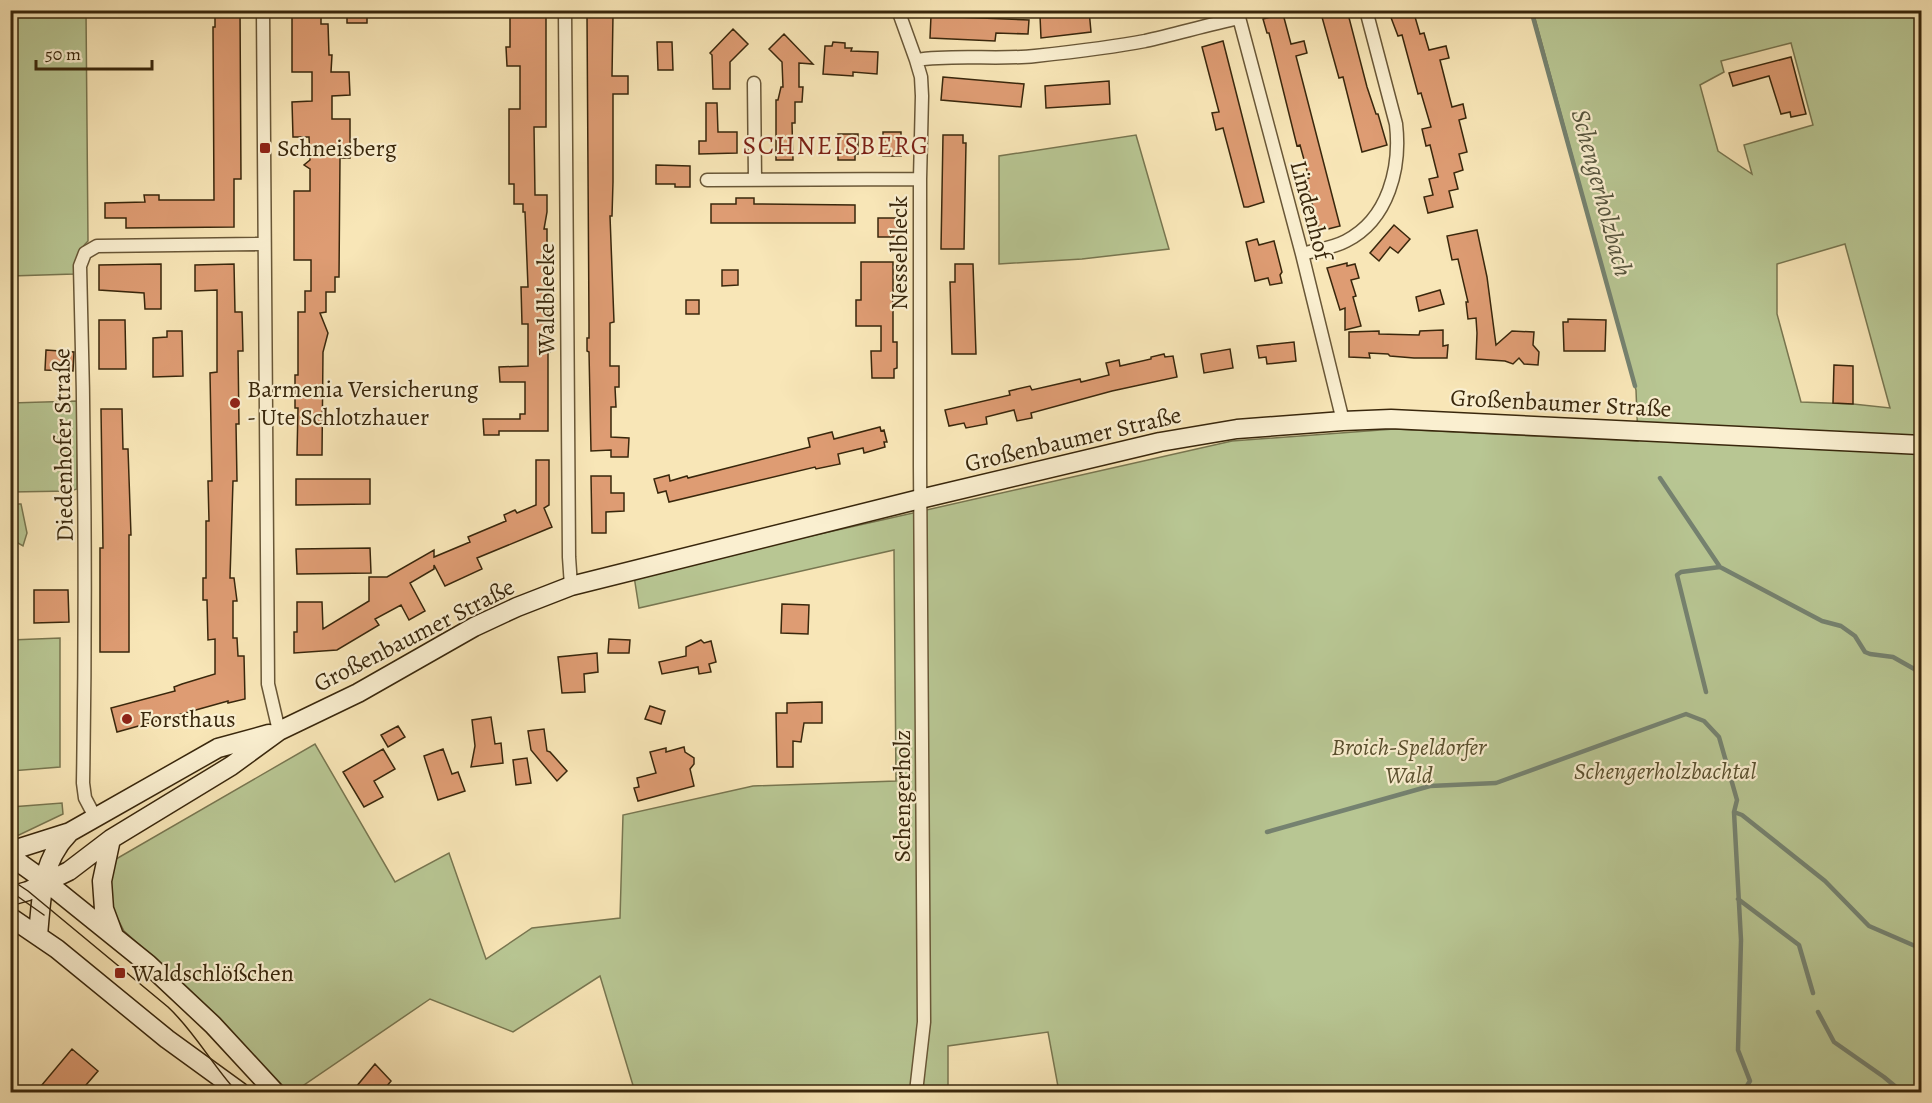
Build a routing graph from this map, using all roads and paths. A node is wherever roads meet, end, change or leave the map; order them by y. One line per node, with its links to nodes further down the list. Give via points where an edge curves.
1 (263, 10): 11 (street)
2 (565, 10): 16 (street, Waldbleeke)
3 (898, 10): 6 (street, Nesselbleck)
4 (1365, 10): 12 (street, via 1396,124 1395,173 1382,206 1360,231 1346,241)
5 (1238, 14): 6 (street, via 1143,41 1105,47 1034,56); 12 (street, Lindenhof)
6 (916, 60): 8 (street, Nesselbleck, via 922,96)
7 (754, 83): 10 (street)
8 (920, 179): 10 (street); 15 (street, Nesselbleck)
9 (707, 180): 10 (street)
10 (755, 180)
11 (264, 244): 17 (street, via 268,684); 18 (street, Diedenhofer Straße, via 97,246 85,253 80,266 85,510 83,783 85,798)
12 (1302, 254): 13 (street, Lindenhof)
13 (1343, 421): 14 (street, Großenbaumer Straße, via 1391,419); 15 (street, Großenbaumer Straße, via 1237,429 1160,442)
14 (1922, 445)
15 (920, 499): 16 (street, Großenbaumer Straße); 30 (street, Schengerholz, via 924,1022)
16 (571, 586): 17 (street, Großenbaumer Straße, via 474,627 358,693)
17 (279, 731): 18 (street, Großenbaumer Straße, via 218,748); 20 (street, Großenbaumer Straße, via 231,766)
18 (95, 817): 19 (street, Großenbaumer Straße)
19 (70, 832): 21 (street, Großenbaumer Straße); 23 (street, Großenbaumer Straße, via 58,846)
20 (111, 839): 23 (street, Großenbaumer Straße, via 69,871); 27 (street, via 102,881 104,909)
21 (10, 850)
22 (10, 856): 23 (street)
23 (45, 881): 24 (street, Großenbaumer Straße); 26 (street, Großenbaumer Straße); 27 (street)
24 (10, 896)
25 (10, 917): 26 (street)
26 (38, 935): 28 (street)
27 (114, 936): 29 (street, via 182,994)
28 (240, 1092)
29 (275, 1092)
30 (916, 1092)

